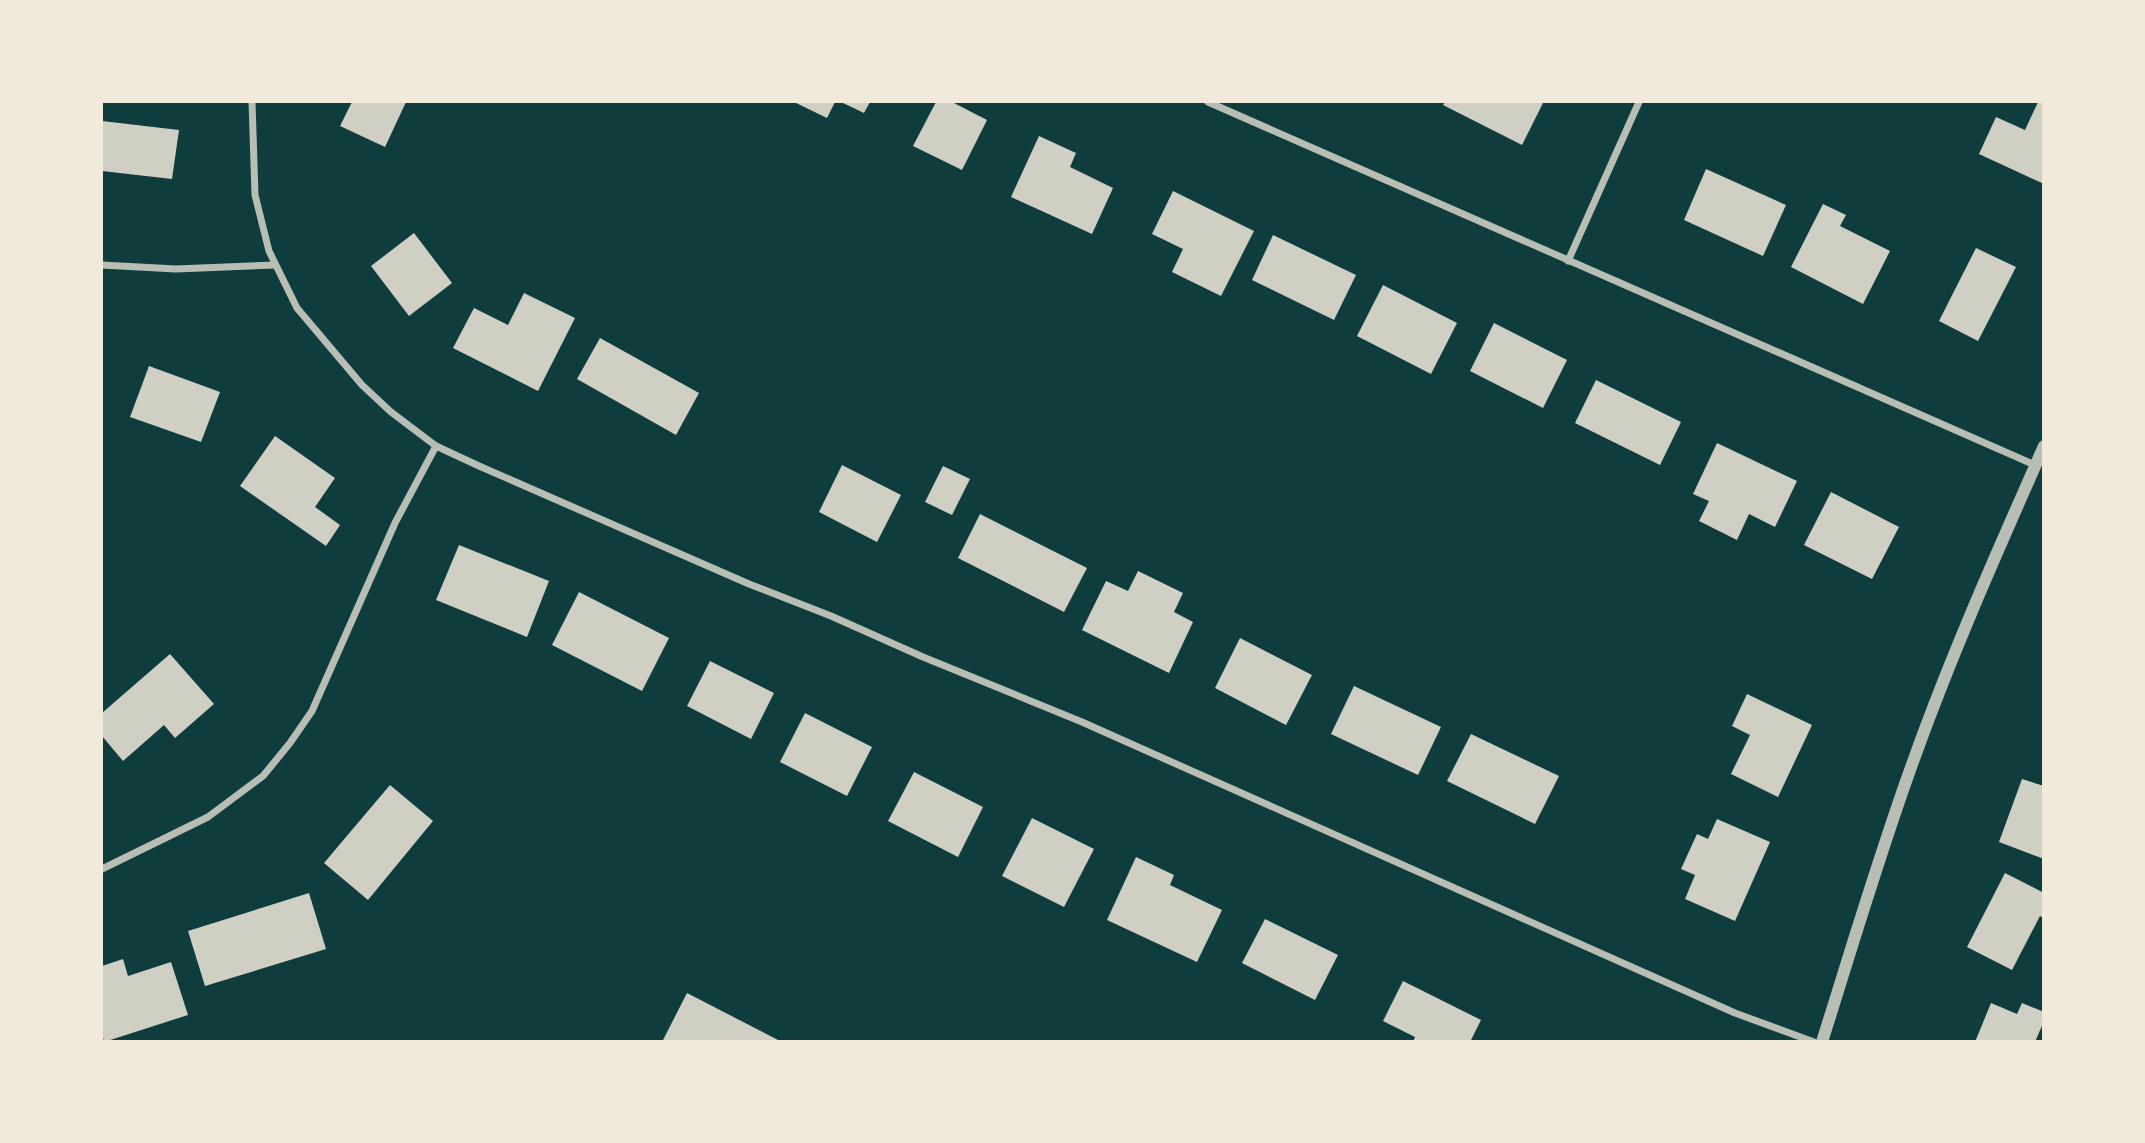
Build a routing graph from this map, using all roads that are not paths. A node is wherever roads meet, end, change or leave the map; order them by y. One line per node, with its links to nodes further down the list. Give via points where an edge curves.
1 (252, 102): 6 (street, via 255,195)
2 (1208, 102): 4 (street)
3 (1639, 102): 4 (street)
4 (1568, 261): 9 (street)
5 (102, 265): 6 (street, via 176,269)
6 (275, 265): 7 (street, via 297,307 346,367 391,412)
7 (436, 446): 10 (street, via 395,523 312,710 290,743 263,776 208,817); 11 (street, via 749,584 1082,722 1735,1013)
8 (2043, 446): 9 (street)
9 (2035, 465): 12 (street, via 1914,759)
10 (102, 869)
11 (1814, 1041)
12 (1822, 1041)

